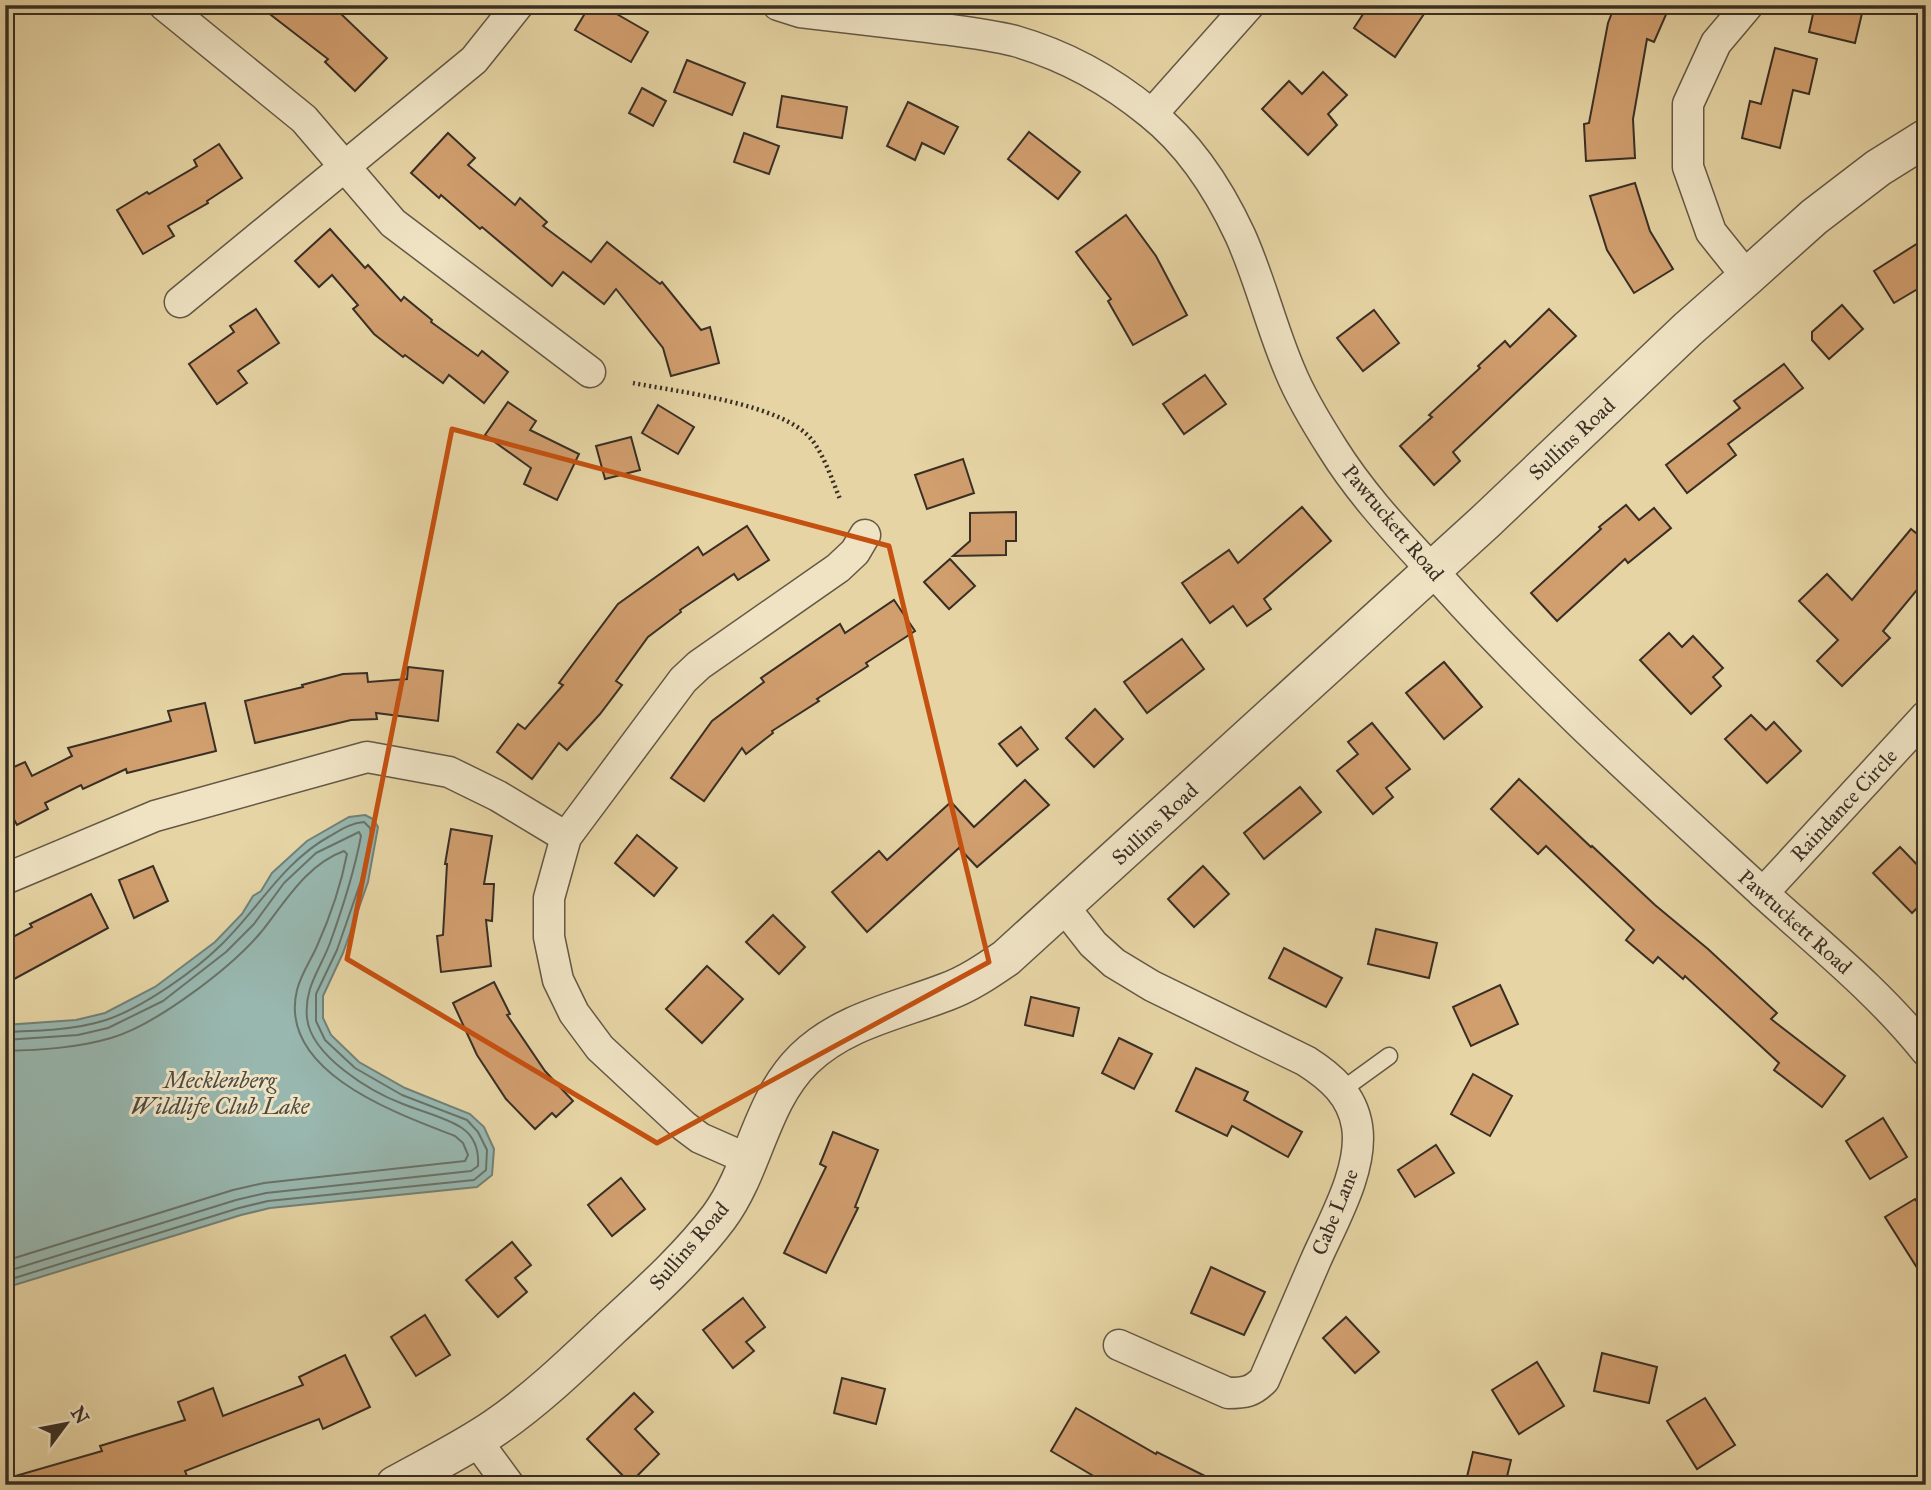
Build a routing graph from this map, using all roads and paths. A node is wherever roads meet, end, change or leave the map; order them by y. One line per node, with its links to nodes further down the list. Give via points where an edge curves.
1 (164, 5): 8 (street, via 304,119)
2 (518, 5): 8 (street, via 474,60)
3 (778, 5): 6 (street, Pawtuckett Road, via 800,12 1016,41 1084,69)
4 (1249, 5): 6 (street)
5 (1748, 5): 9 (street, via 1716,43 1688,104 1688,167 1711,232)
6 (1152, 114): 15 (street, Pawtuckett Road, via 1197,162 1241,236 1290,373 1334,452 1379,513)
7 (1926, 138): 9 (street, Sullins Road, via 1825,209)
8 (344, 167): 10 (street); 11 (street, via 393,223)
9 (1747, 277): 15 (street, Sullins Road)
10 (180, 302)
11 (590, 372)
12 (634, 383): 13 (path, via 747,406 799,428 821,454)
13 (840, 499)
14 (865, 535): 17 (street, via 838,568 683,680)
15 (1432, 570): 19 (street, Pawtuckett Road, via 1551,697); 20 (street, Sullins Road)
16 (1926, 716): 19 (street, Raindance Circle)
17 (566, 837): 18 (street, via 449,772 367,757 155,816); 24 (street, via 549,898 550,937 558,981 574,1013 600,1048 684,1126)
18 (5, 879)
19 (1763, 893): 21 (street, Pawtuckett Road, via 1853,975)
20 (1064, 907): 23 (street, Cabe Lane, via 1114,963 1306,1061); 24 (street, Sullins Road, via 977,977 821,1043 784,1083)
21 (1926, 1051)
22 (1389, 1056): 23 (lane)
23 (1342, 1090): 25 (street, Cabe Lane, via 1358,1129 1355,1165 1264,1380 1247,1393 1228,1393)
24 (750, 1160): 26 (street, Sullins Road, via 719,1218 686,1255 557,1378)
25 (1119, 1345)
26 (476, 1440): 27 (street, Sullins Road); 28 (street)
27 (395, 1485)
28 (509, 1485)

